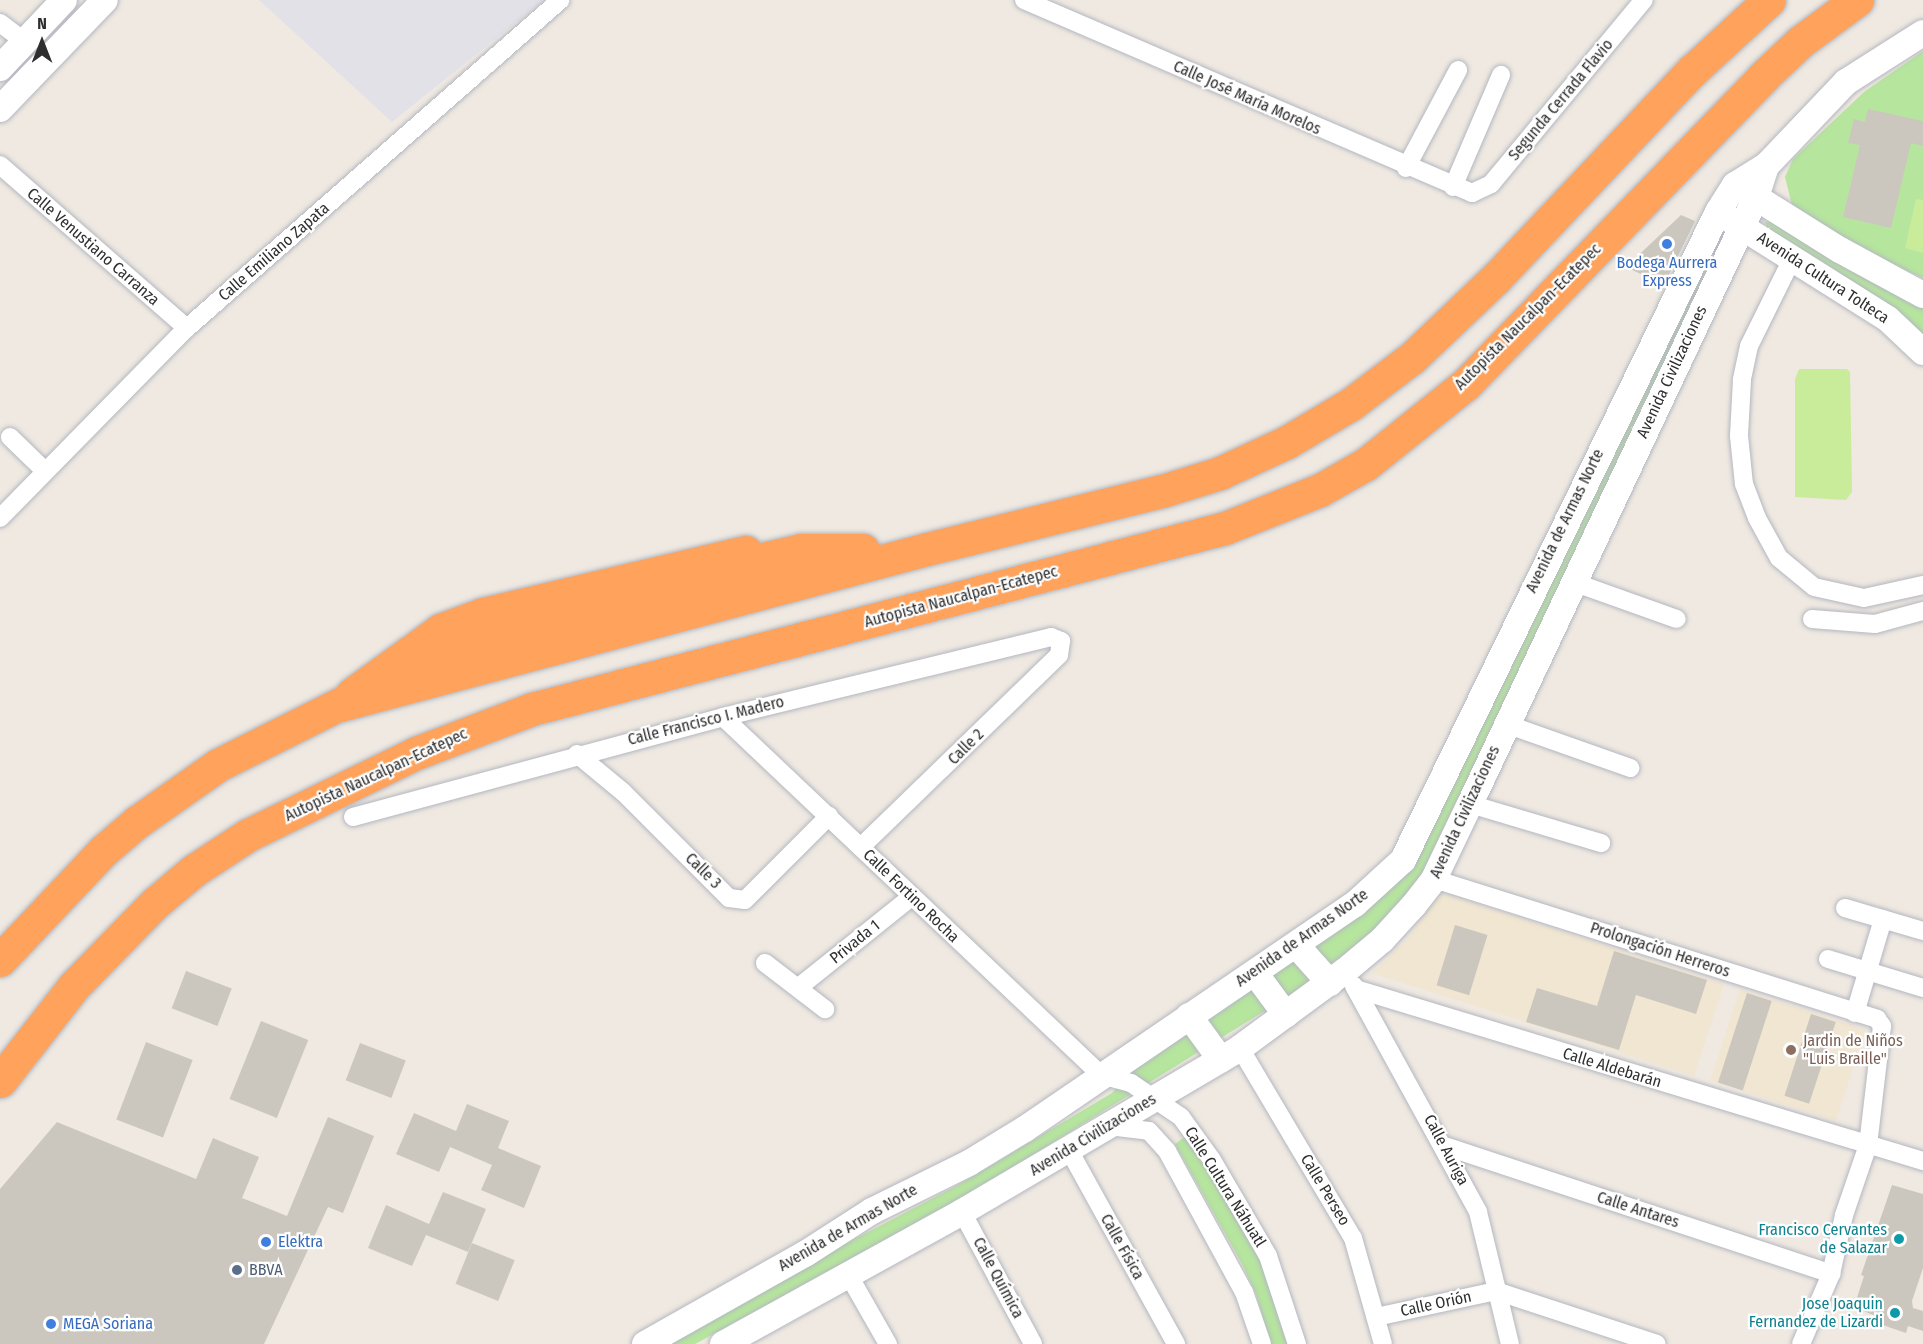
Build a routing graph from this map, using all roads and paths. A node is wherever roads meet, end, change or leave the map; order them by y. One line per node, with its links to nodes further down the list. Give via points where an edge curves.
1 (64, 0): 10 (main road)
2 (105, 0): 14 (main road)
3 (560, 0): 24 (street, Calle Emiliano Zapata)
4 (1024, 0): 16 (street, Calle José María Morelos)
5 (1644, 0): 19 (street, Segunda Cerrada Flavio, via 1491,184)
6 (1769, 0): 29 (highway, via 1693,70 1496,278 1413,357 1351,404 1287,442 1220,473)
7 (1857, 0): 72 (highway, Autopista Naucalpan-Ecatepec, via 1800,42 1763,77 1466,384 1366,464 1320,490 1225,528 532,710 416,753 248,836 193,871 154,904 74,986)
8 (0, 22): 10 (street)
9 (1923, 33): 18 (main road, Avenida Civilizaciones, via 1846,82)
10 (25, 42): 11 (main road)
11 (0, 68)
12 (1458, 70): 16 (street)
13 (1501, 75): 17 (street)
14 (0, 109)
15 (0, 165): 24 (street, Calle Venustiano Carranza)
16 (1406, 168): 17 (street, Calle José María Morelos)
17 (1453, 187): 19 (street, Calle José María Morelos)
18 (1745, 191): 20 (main road, Avenida de Armas Norte); 21 (main road, Avenida Civilizaciones); 23 (main road, Avenida Cultura Tolteca, via 1840,250)
19 (1472, 193)
20 (1718, 212): 21 (main road, Avenida Cultura Tolteca); 33 (main road, Avenida de Armas Norte)
21 (1741, 225): 22 (main road, Avenida Cultura Tolteca); 31 (main road, Avenida Civilizaciones)
22 (1793, 257): 25 (main road, Avenida Cultura Tolteca, via 1888,319); 32 (street, via 1749,346 1742,380 1739,436 1744,484 1757,518 1779,558 1814,587 1864,598)
23 (1923, 295)
24 (187, 328): 27 (street, Calle Emiliano Zapata)
25 (1923, 352)
26 (10, 437): 27 (street)
27 (45, 471): 28 (street, Calle Emiliano Zapata)
28 (0, 518)
29 (927, 549): 30 (highway); 39 (highway, via 884,554 609,619); 40 (highway)
30 (863, 550): 39 (highway, via 491,638 418,662); 40 (highway, via 741,552 518,605 440,630)
31 (1573, 582): 35 (street); 37 (main road, Avenida Civilizaciones)
32 (1923, 585)
33 (1523, 609): 37 (main road); 50 (main road, Avenida de Armas Norte, via 1427,815 1403,860)
34 (1923, 611): 36 (street, via 1875,624)
35 (1677, 619)
36 (1812, 619)
37 (1554, 622): 42 (main road, Avenida Civilizaciones)
38 (1061, 641): 41 (street, Calle Francisco I. Madero, via 1051,637); 49 (street, Calle 2, via 1059,655)
39 (371, 689): 40 (highway)
40 (336, 706): 59 (highway, via 218,765 138,822 103,851)
41 (723, 717): 43 (street, Calle Francisco I. Madero); 46 (street, Calle Fortino Rocha)
42 (1506, 724): 44 (street); 45 (main road, Avenida Civilizaciones)
43 (577, 754): 46 (street, Calle 3, via 623,792 729,898 737,900 745,900); 47 (street, Calle Francisco I. Madero)
44 (1630, 768)
45 (1470, 804): 48 (street); 51 (main road, Avenida Civilizaciones)
46 (829, 816): 49 (street, Calle Fortino Rocha)
47 (353, 817)
48 (1601, 843)
49 (861, 847): 52 (street, Calle Fortino Rocha)
50 (1386, 875): 53 (main road); 57 (main road, Avenida de Armas Norte, via 1355,904)
51 (1434, 879): 53 (main road, Avenida Civilizaciones); 67 (street, Prolongación Herreros)
52 (910, 898): 64 (street, Privada 1); 71 (street, Calle Fortino Rocha)
53 (1414, 905): 63 (main road, Avenida Civilizaciones)
54 (1845, 908): 55 (street)
55 (1884, 919): 56 (street); 62 (street)
56 (1923, 931)
57 (1296, 945): 61 (main road, Avenida de Armas Norte); 63 (main road)
58 (1828, 959): 62 (street)
59 (0, 960)
60 (765, 963): 64 (street)
61 (1255, 973): 68 (main road); 69 (main road, Avenida de Armas Norte)
62 (1866, 973): 65 (street); 67 (street)
63 (1344, 981): 68 (main road, Avenida Civilizaciones); 75 (street, Calle Aldebarán); 76 (street, Calle Auriga)
64 (799, 987): 66 (street)
65 (1923, 988)
66 (825, 1009)
67 (1855, 1013): 75 (street, Prolongación Herreros, via 1876,1019 1882,1026)
68 (1286, 1015): 70 (main road, Avenida Civilizaciones)
69 (1189, 1016): 70 (main road); 71 (main road, Avenida de Armas Norte)
70 (1231, 1054): 73 (main road, Avenida Civilizaciones); 83 (street, Calle Perseo, via 1353,1238)
71 (1101, 1075): 73 (street, Calle Cultura Náhuatl, via 1131,1083); 84 (main road, Avenida de Armas Norte, via 969,1163 872,1211 805,1254)
72 (0, 1081)
73 (1154, 1097): 74 (main road, Avenida Civilizaciones); 90 (street, Calle Cultura Náhuatl, via 1181,1117 1212,1160 1268,1256)
74 (1109, 1126): 77 (main road, Avenida Civilizaciones); 89 (street, Calle Cultura Náhuatl, via 1149,1131 1167,1151 1244,1292)
75 (1868, 1145): 78 (street, Calle Aldebarán); 81 (street, via 1844,1215)
76 (1445, 1146): 81 (street, Calle Antares); 82 (street, Calle Auriga, via 1478,1212)
77 (1069, 1150): 79 (main road, Avenida Civilizaciones); 88 (street, Calle Física)
78 (1923, 1161)
79 (962, 1212): 80 (main road, Avenida Civilizaciones); 87 (street, Calle Química)
80 (848, 1274): 85 (main road, Avenida Civilizaciones); 86 (street)
81 (1832, 1274): 94 (street)
82 (1496, 1291): 83 (street, Calle Orión); 92 (street, Calle Auriga); 93 (street)
83 (1376, 1317): 91 (street, Calle Perseo)
84 (645, 1344)
85 (723, 1344)
86 (888, 1344)
87 (1034, 1344)
88 (1176, 1344)
89 (1262, 1344)
90 (1297, 1344)
91 (1383, 1344)
92 (1510, 1344)
93 (1657, 1344)
94 (1801, 1344)

